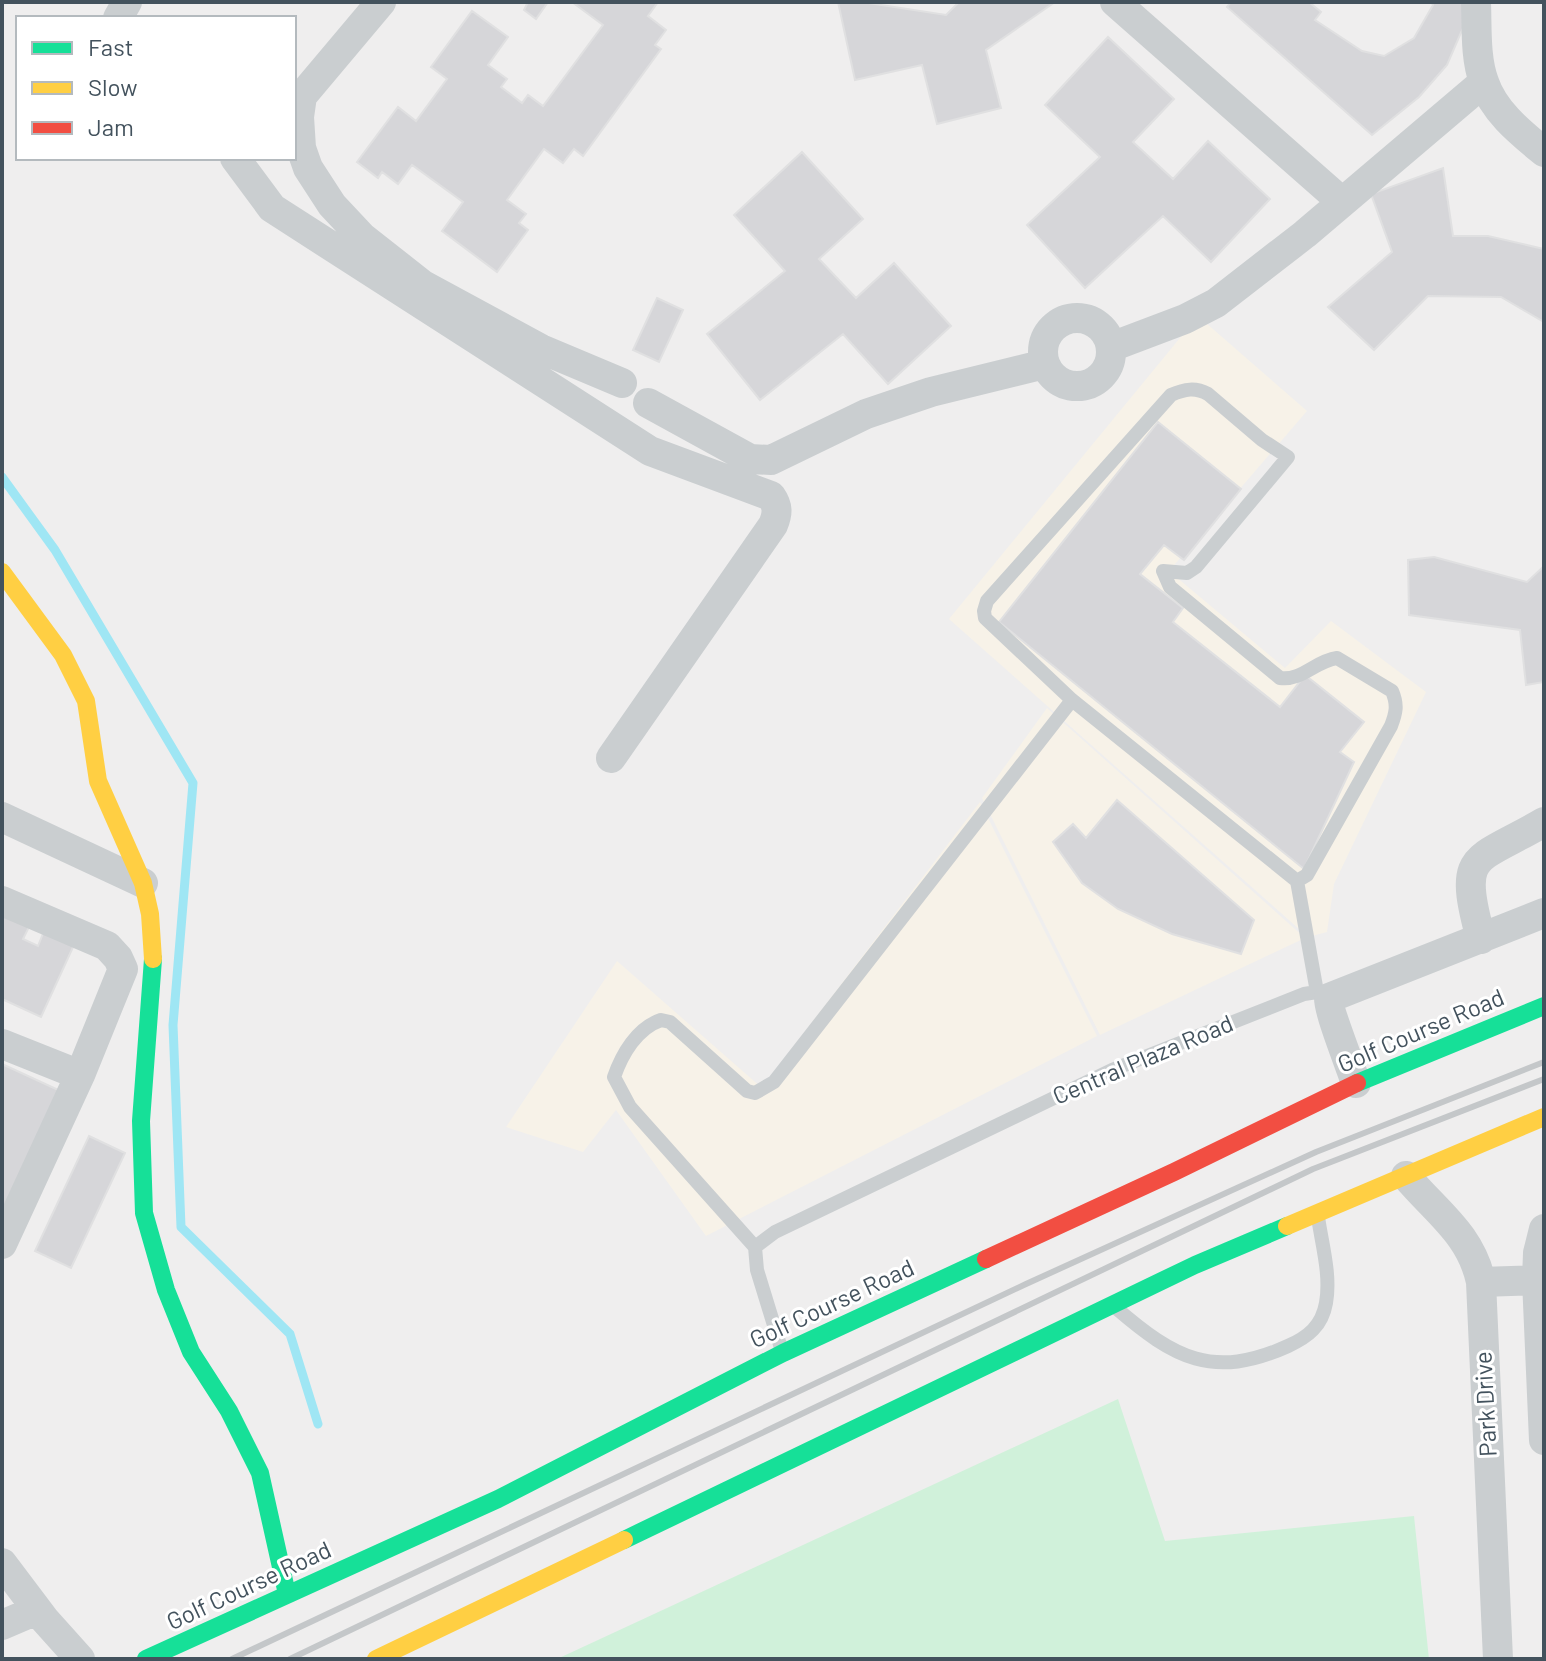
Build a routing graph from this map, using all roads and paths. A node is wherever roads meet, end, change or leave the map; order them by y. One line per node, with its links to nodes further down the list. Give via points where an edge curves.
1 (381, 2): 10 (street, via 302,96 301,148 308,168 362,237 423,285 541,349)
2 (1115, 2): 7 (street)
3 (1476, 2): 4 (street)
4 (1484, 82): 5 (street, via 1499,109); 7 (street)
5 (1544, 152)
6 (236, 160): 14 (street, via 272,208 650,451 771,496 777,516 773,525)
7 (1341, 201): 8 (street, via 1216,303)
8 (1111, 347): 9 (street, via 1107,369 1091,384 1058,381); 9 (street, via 1101,327 1069,319 1050,330 1042,352)
9 (1045, 364): 11 (street, via 866,414 771,460 750,459)
10 (622, 383)
11 (648, 403)
12 (2, 572): 18 (main road, via 63,655 86,701 98,781)
13 (1072, 700): 17 (lane); 17 (lane, via 991,626 984,611 987,601 1171,395 1200,389 1288,457 1196,567 1187,573 1163,571 1170,587 1280,678 1299,676 1337,658 1392,691 1396,700 1391,726 1307,875); 32 (lane, via 774,1082 755,1093 740,1087 670,1022 661,1020 651,1023 621,1058 614,1077 630,1107)
14 (611, 758)
15 (2, 817): 18 (street)
16 (1544, 822): 21 (street, via 1479,858 1470,874 1458,881 1452,912)
17 (1297, 881): 22 (lane)
18 (143, 883): 39 (main road, via 153,967 141,1121 144,1213 191,1352 260,1473)
19 (2, 901): 25 (street, via 107,946 123,969)
20 (1544, 913): 21 (street, Central Plaza Road)
21 (1473, 942): 22 (street, Central Plaza Road)
22 (1323, 995): 26 (street); 32 (lane, Central Plaza Road, via 1304,994 1112,1070 775,1232)
23 (1544, 1006): 26 (main road, Golf Course Road)
24 (2, 1044): 25 (street)
25 (80, 1075): 31 (street)
26 (1356, 1083): 36 (main road, Golf Course Road)
27 (1544, 1117): 28 (main road)
28 (1406, 1176): 29 (main road); 34 (street, Park Drive, via 1463,1237)
29 (1317, 1213): 35 (main road); 35 (lane, via 1328,1281 1326,1306 1313,1333 1290,1345 1217,1364 1196,1360 1151,1339)
30 (1544, 1229): 33 (street)
31 (2, 1244)
32 (755, 1247): 36 (lane)
33 (1537, 1280): 34 (street); 37 (street)
34 (1481, 1282): 45 (street, Park Drive)
35 (1112, 1305): 44 (main road)
36 (783, 1353): 39 (main road, Golf Course Road, via 498,1499)
37 (1544, 1440)
38 (2, 1563): 40 (street)
39 (287, 1594): 43 (main road, Golf Course Road)
40 (37, 1610): 41 (street); 42 (street)
41 (3, 1622)
42 (80, 1659)
43 (146, 1659)
44 (376, 1659)
45 (1498, 1659)

